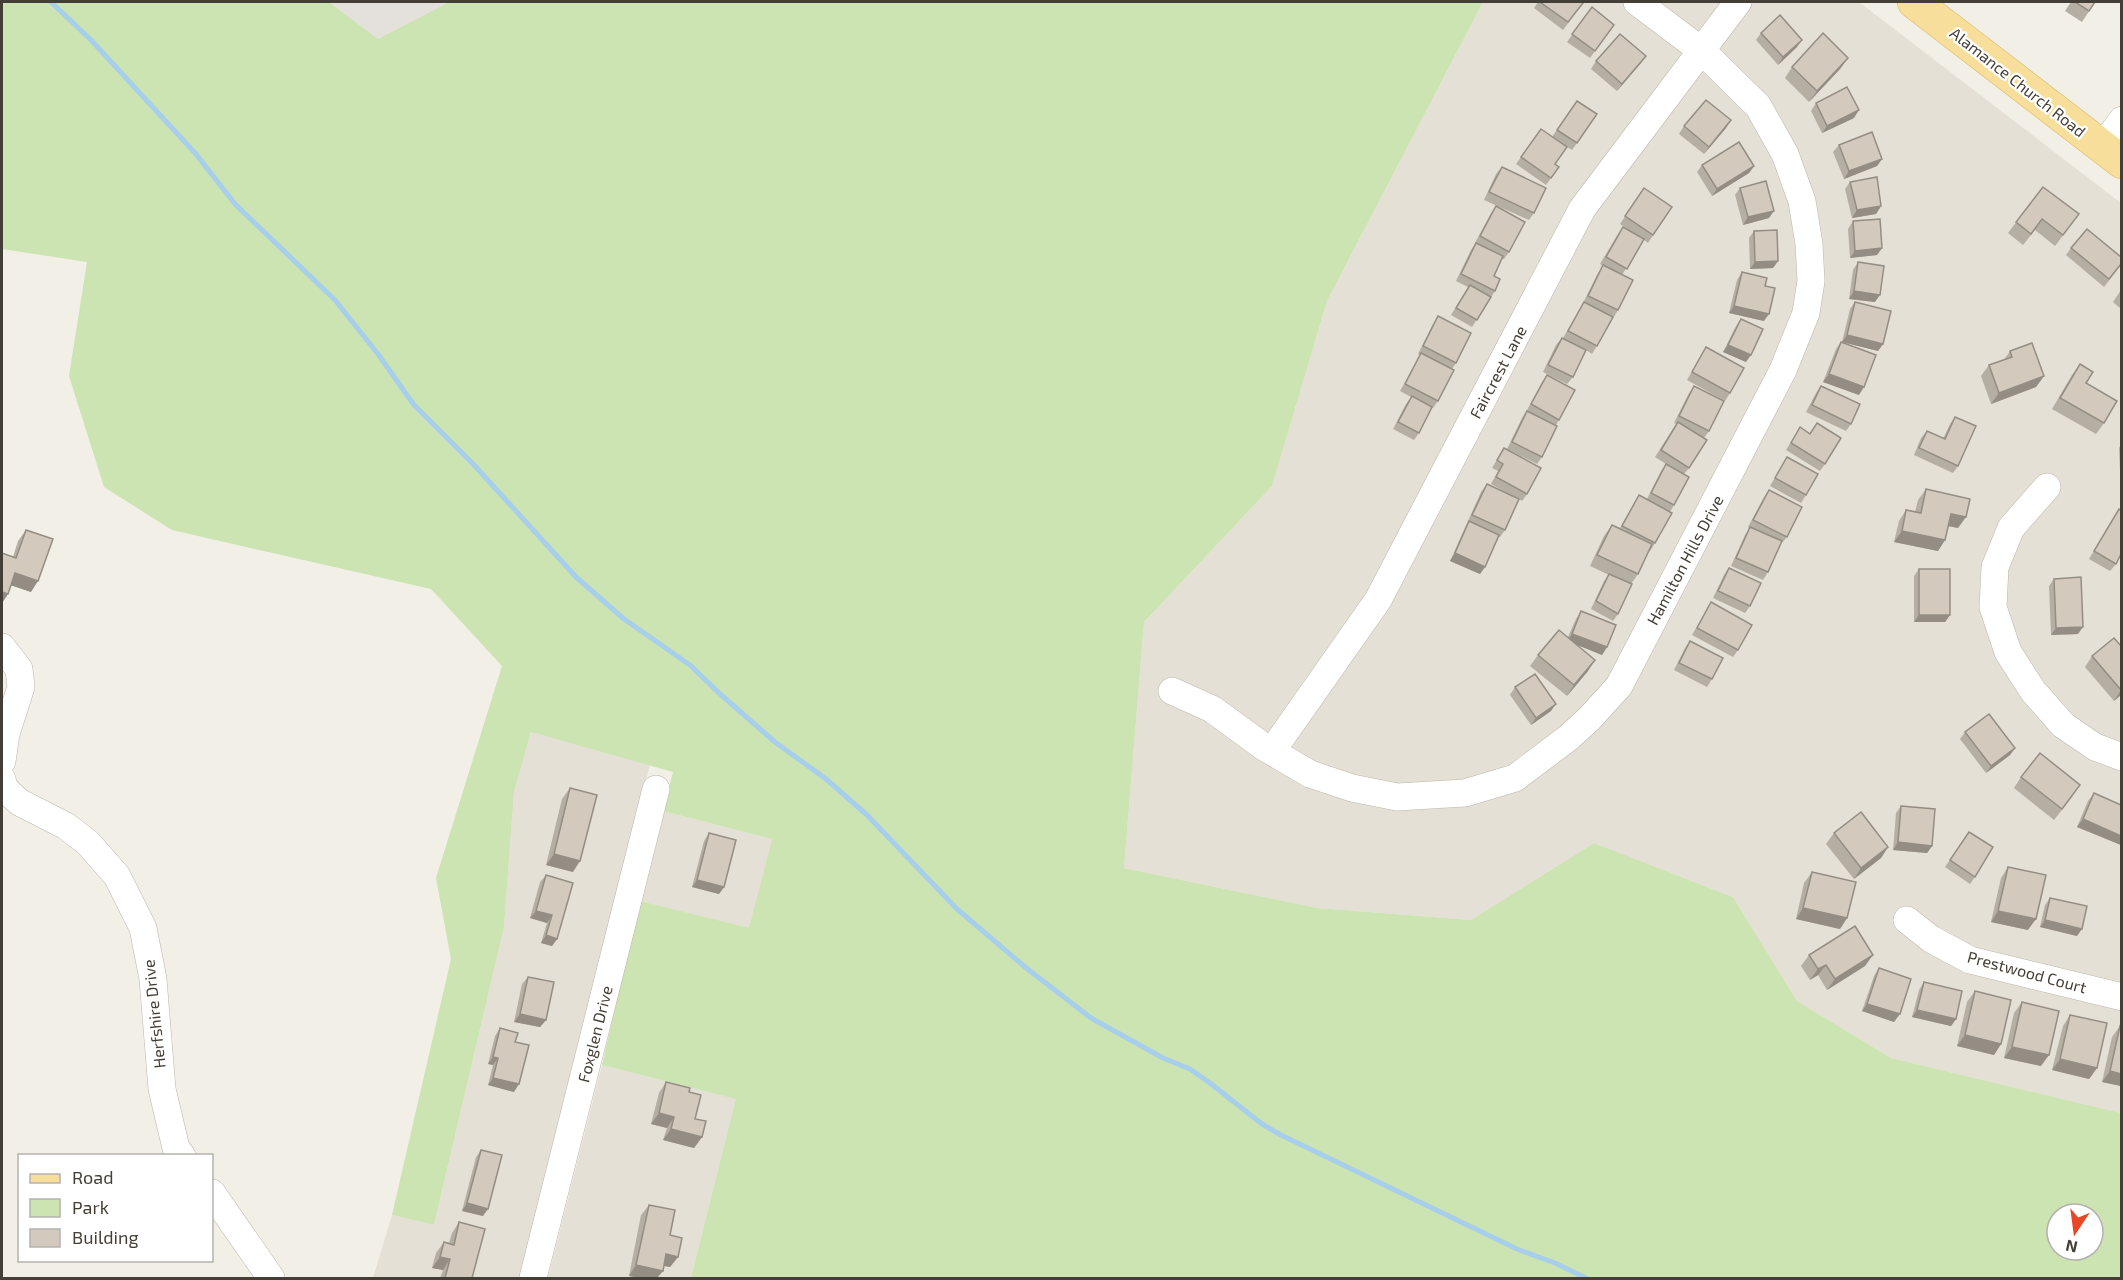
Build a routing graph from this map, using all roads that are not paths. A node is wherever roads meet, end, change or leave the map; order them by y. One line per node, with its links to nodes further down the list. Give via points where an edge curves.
1 (1637, 2): 4 (street, Hamilton Hills Drive)
2 (1738, 2): 4 (street, Faircrest Lane)
3 (1914, 2): 6 (main road, Alamance Church Road)
4 (1702, 51): 10 (street, Faircrest Lane, via 1582,209 1378,600); 10 (street, Hamilton Hills Drive, via 1758,106 1785,154 1802,201 1811,281 1806,313 1783,370 1619,686 1589,720 1515,778 1465,793 1397,797 1352,788 1310,774)
5 (2121, 120): 6 (street)
6 (2112, 155)
7 (2047, 487): 11 (street, via 2011,528 1995,567 1993,607 2008,652 2033,691 2063,725 2095,747)
8 (2, 647): 12 (street, via 19,669 21,687)
9 (1172, 691): 10 (street, Hamilton Hills Drive, via 1212,709)
10 (1272, 751)
11 (2121, 757)
12 (2, 761)
13 (2, 779): 17 (street, Herfshire Drive, via 10,795 88,843 117,876 143,928 153,979 162,1089 176,1149)
14 (656, 789): 20 (street, Foxglen Drive)
15 (1907, 920): 16 (street, Prestwood Court, via 1931,939 1970,960)
16 (2121, 997)
17 (181, 1154)
18 (213, 1194): 19 (street)
19 (272, 1278)
20 (533, 1278)

